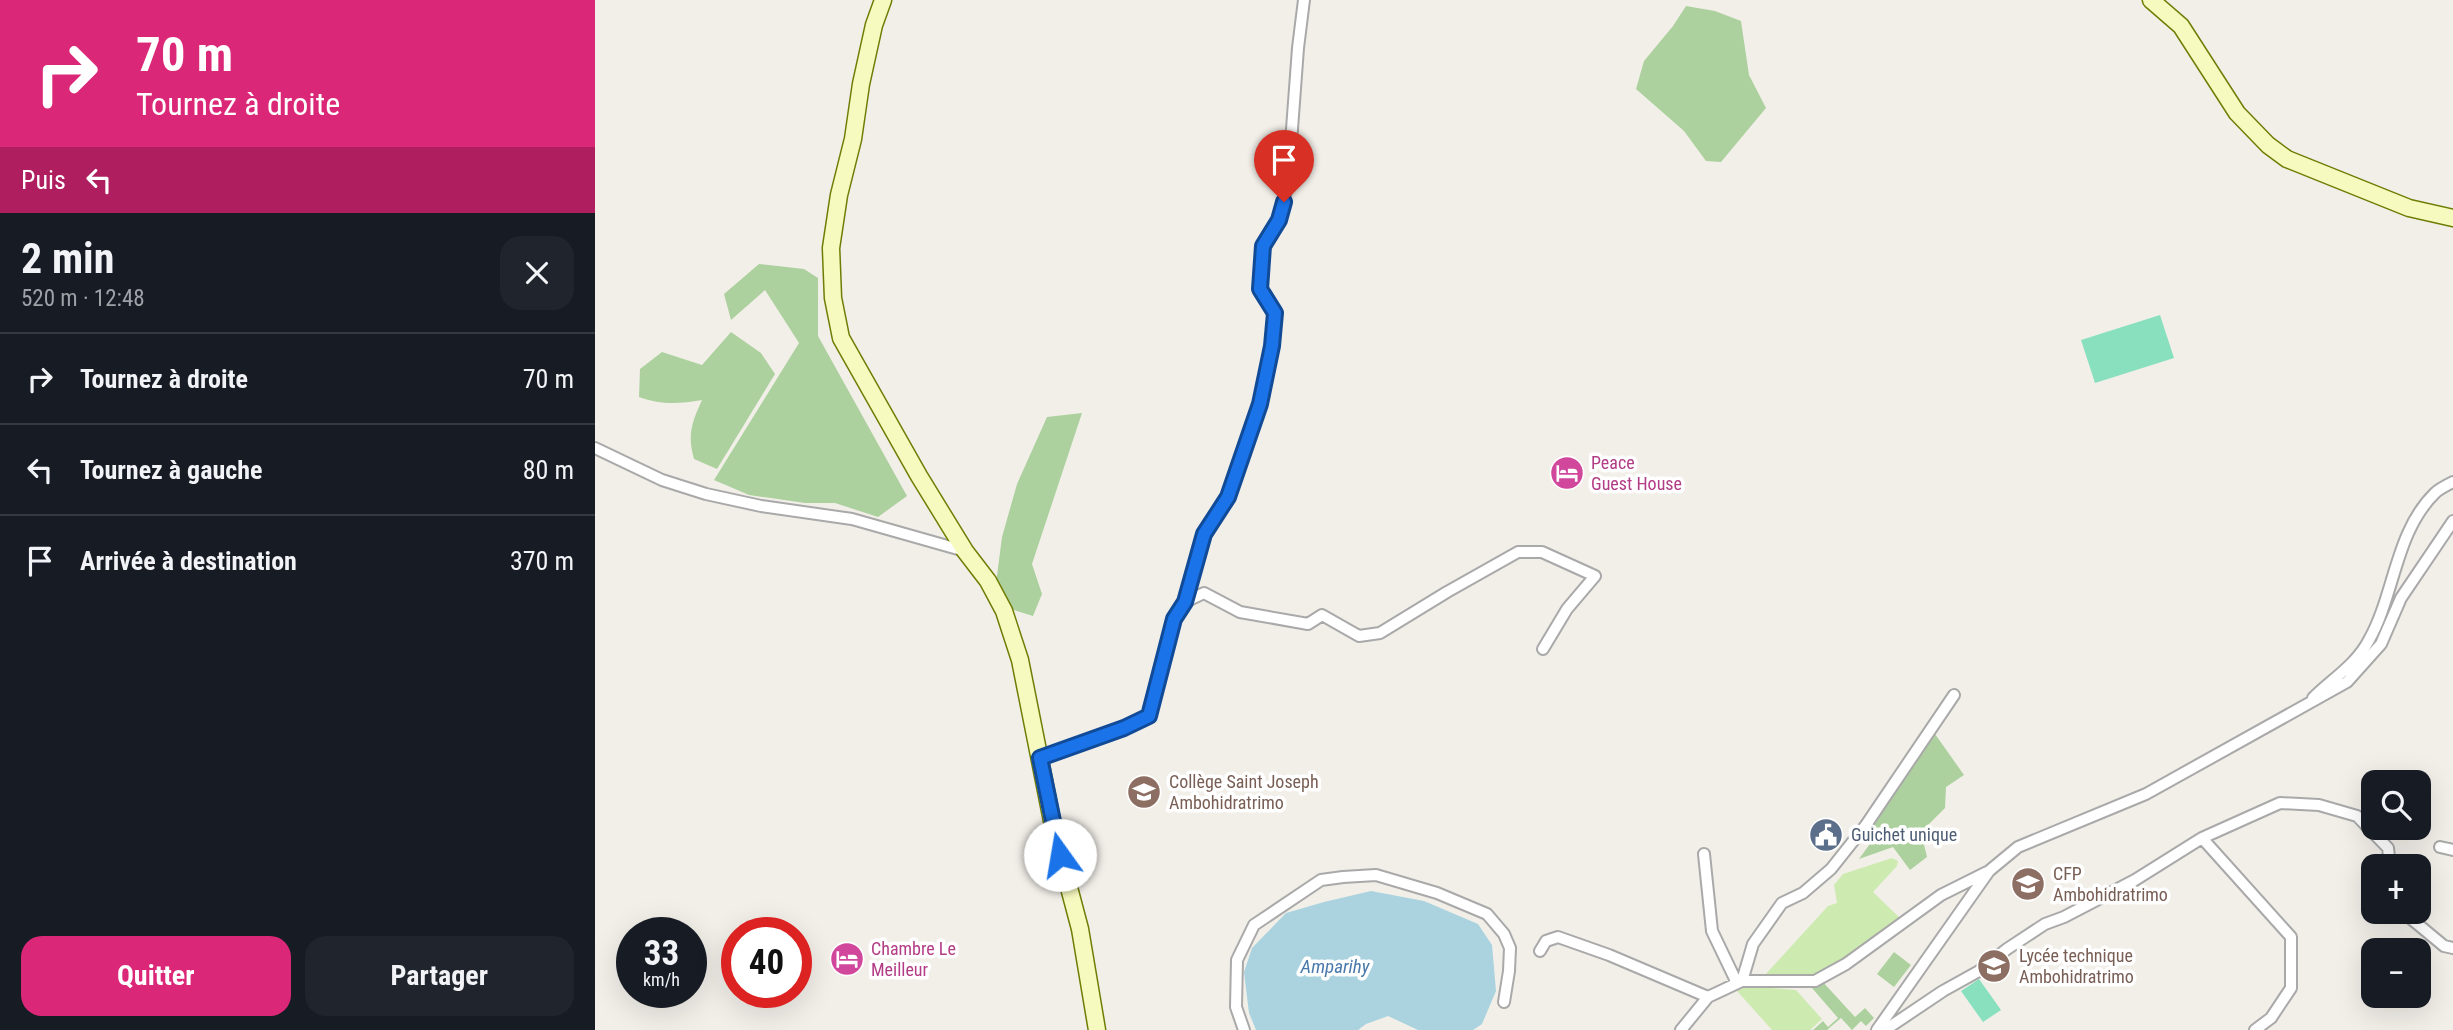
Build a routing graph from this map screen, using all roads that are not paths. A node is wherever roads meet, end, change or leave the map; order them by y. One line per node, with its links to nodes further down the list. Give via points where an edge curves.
1 (883, 0): 8 (street, via 839,195 831,248 833,298 841,338)
2 (1304, 0): 9 (street, via 1288,183 1279,220 1263,246 1260,289 1275,313 1272,346 1255,417 1228,497 1204,534)
3 (2151, 0): 4 (street, via 2181,26 2237,113 2287,159 2409,208)
4 (2453, 218)
5 (595, 448): 8 (street, via 662,480 706,494 852,519)
6 (2453, 482): 12 (street, via 2435,492 2412,527 2369,642 2353,663)
7 (2453, 521): 12 (street, via 2401,598 2381,644 2369,659 2347,682)
8 (965, 551): 13 (street, via 1004,611 1020,660)
9 (1185, 602): 10 (street, via 1204,593 1240,612 1308,624 1322,615 1359,636 1380,633 1518,552 1542,552 1595,576 1567,609); 13 (street, via 1174,619 1149,716)
10 (1543, 649)
11 (1954, 695): 23 (street, via 1831,869 1803,893 1782,903 1753,944)
12 (2306, 704): 19 (street, via 2146,794 2018,847)
13 (1040, 758): 26 (street, via 1080,929)
14 (2202, 838): 18 (street, via 2280,803 2319,805 2357,816); 30 (street, via 2135,880 2045,924); 31 (street, via 2291,937 2291,988 2271,1018)
15 (2440, 847): 16 (street)
16 (2453, 850)
17 (1704, 854): 23 (street, via 1712,931)
18 (2389, 854)
19 (1989, 871): 23 (street, via 1941,895 1815,981); 29 (street)
20 (2417, 924): 21 (street)
21 (2453, 948)
22 (1540, 951): 24 (street, via 1546,941 1558,937)
23 (1739, 982): 24 (street)
24 (1708, 997): 28 (street)
25 (1504, 1002): 27 (street, via 1510,948 1487,914 1375,875 1343,877 1321,880 1254,925 1237,960 1236,1007)
26 (1097, 1030)
27 (1244, 1030)
28 (1681, 1030)
29 (1877, 1030)
30 (1885, 1030)
31 (2255, 1030)

